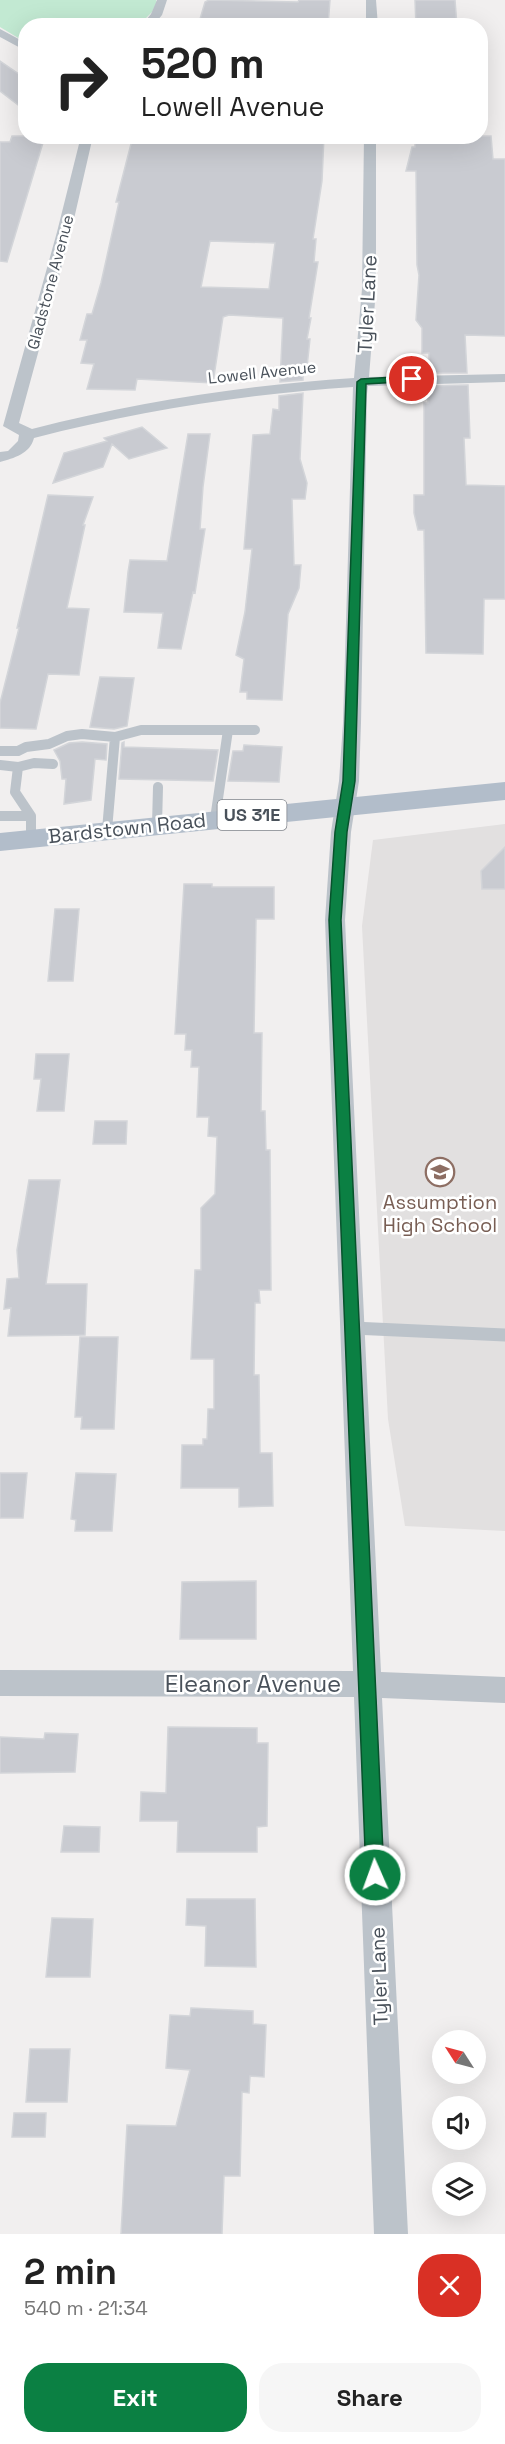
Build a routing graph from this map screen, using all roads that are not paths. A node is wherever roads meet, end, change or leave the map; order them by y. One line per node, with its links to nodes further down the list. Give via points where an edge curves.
1 (162, 0): 3 (street)
2 (371, 0): 4 (street)
3 (153, 18)
4 (372, 18)
5 (0, 32): 6 (street)
6 (18, 43)
7 (85, 144): 11 (street, Gladstone Avenue, via 64,232)
8 (370, 144): 10 (street, Tyler Lane, via 369,289)
9 (505, 378): 10 (street, Lowell Avenue)
10 (361, 382): 12 (street, Lowell Avenue, via 231,392); 25 (street, Tyler Lane)
11 (5, 426): 12 (street, via 22,428)
12 (27, 435): 13 (street, via 21,448)
13 (1, 459)
14 (228, 730): 15 (lane); 16 (lane, via 141,730); 27 (lane)
15 (255, 730)
16 (115, 737): 18 (lane, via 82,734); 30 (lane)
17 (0, 744): 18 (lane)
18 (26, 747): 19 (lane, via 18,752)
19 (0, 751)
20 (53, 764): 22 (lane)
21 (0, 765): 22 (lane)
22 (18, 767): 29 (lane, via 15,792)
23 (158, 787): 28 (lane)
24 (505, 791): 25 (main road, Bardstown Road / US 31E)
25 (346, 806): 27 (main road, Bardstown Road / US 31E); 32 (street, Tyler Lane, via 335,920)
26 (0, 816): 29 (lane)
27 (215, 819): 28 (main road, Bardstown Road / US 31E)
28 (157, 825): 30 (main road, Bardstown Road / US 31E)
29 (31, 827): 30 (main road, Bardstown Road / US 31E); 31 (main road, Bardstown Road / US 31E)
30 (107, 830)
31 (0, 842)
32 (353, 1328): 33 (lane); 35 (street, Tyler Lane)
33 (505, 1335)
34 (0, 1683): 35 (street, Eleanor Avenue)
35 (367, 1684): 36 (street, Eleanor Avenue); 37 (street, Tyler Lane)
36 (505, 1690)
37 (391, 2234)

